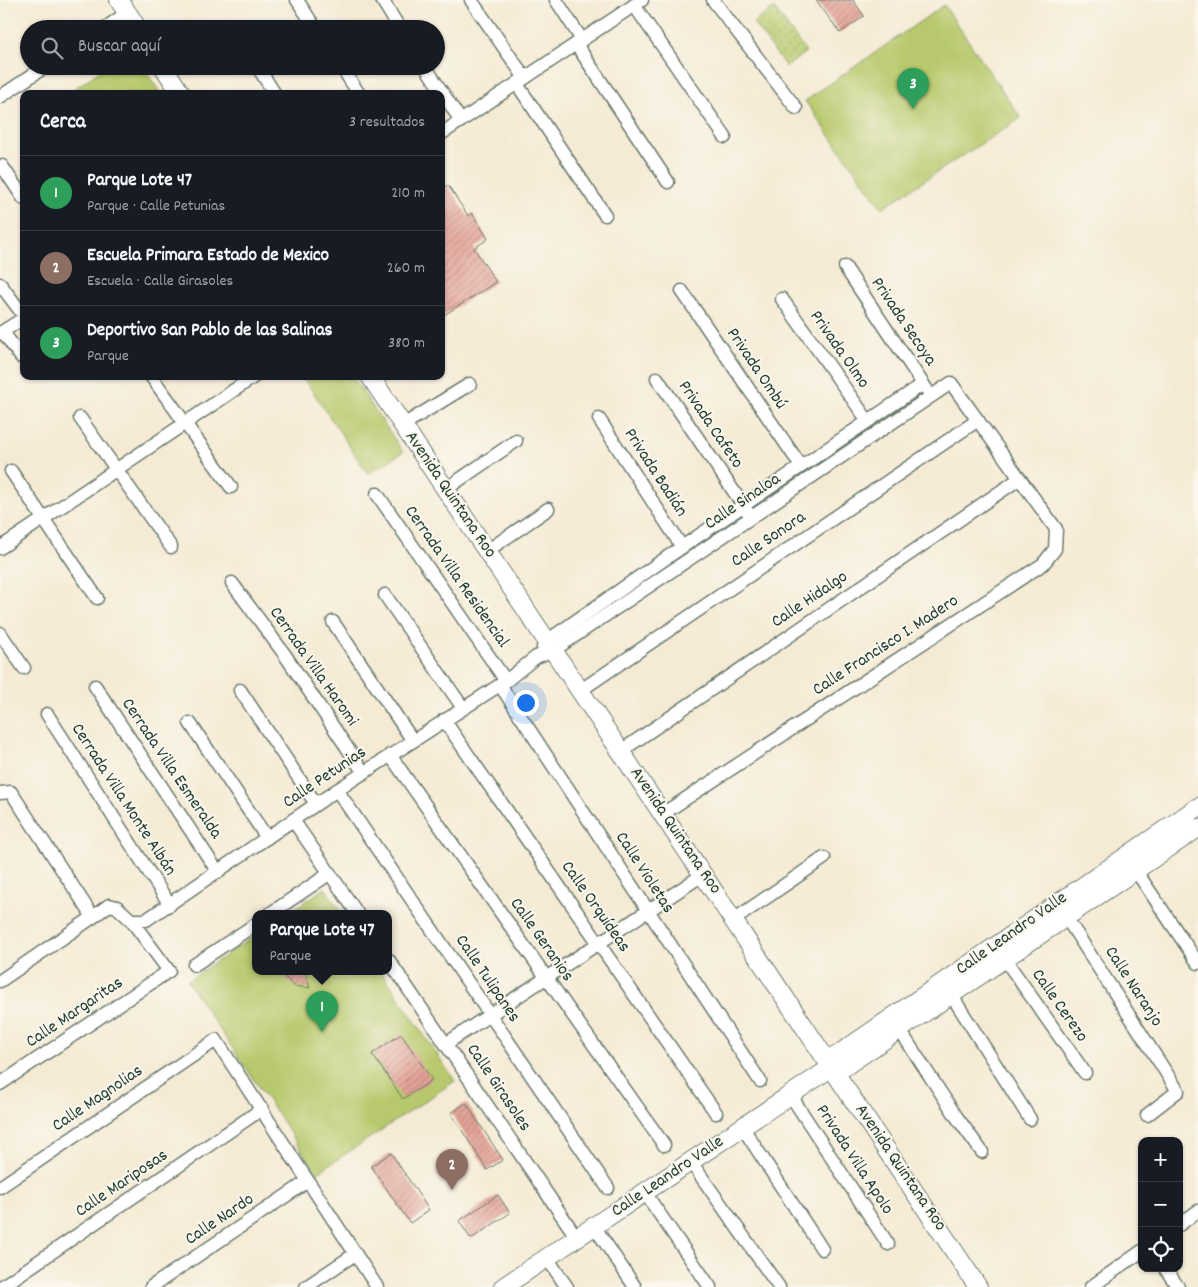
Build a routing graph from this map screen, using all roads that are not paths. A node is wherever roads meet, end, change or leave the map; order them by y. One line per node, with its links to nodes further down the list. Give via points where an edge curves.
1 (297, 0): 10 (street)
2 (382, 0): 11 (street)
3 (471, 0): 18 (street)
4 (556, 0): 12 (street)
5 (713, 0): 25 (street)
6 (639, 1): 12 (street); 28 (street)
7 (123, 7): 8 (street); 9 (main road)
8 (112, 20)
9 (132, 20)
10 (310, 20)
11 (394, 20)
12 (579, 42): 18 (street); 30 (street)
13 (32, 75): 23 (street)
14 (169, 75): 19 (main road)
15 (263, 75): 20 (street)
16 (347, 75): 21 (street)
17 (431, 75): 22 (street)
18 (521, 81): 26 (street); 32 (street)
19 (178, 90)
20 (272, 90)
21 (356, 90)
22 (440, 90)
23 (0, 96)
24 (445, 98): 26 (street)
25 (796, 108)
26 (460, 122): 27 (street)
27 (445, 131)
28 (725, 137)
29 (2, 166): 31 (street)
30 (668, 182)
31 (20, 193)
32 (605, 215)
33 (845, 267): 47 (street, Privada Secoya)
34 (0, 284): 37 (street)
35 (682, 291): 56 (street, Privada Ombú)
36 (782, 299): 52 (street, Privada Olmo)
37 (20, 312)
38 (20, 320): 39 (street)
39 (1, 332): 40 (street)
40 (20, 356)
41 (657, 378): 63 (street, Privada Cafeto)
42 (154, 380): 53 (street)
43 (249, 380): 53 (street)
44 (373, 380): 54 (main road, Avenida Quintana Roo)
45 (951, 383): 48 (street, Calle Sinaloa); 51 (street, Calle Francisco I. Madero)
46 (470, 384): 54 (street)
47 (923, 384): 48 (street, Privada Secoya); 52 (street, Calle Sinaloa)
48 (932, 396): 65 (street, Calle Sinaloa)
49 (80, 418): 57 (street)
50 (600, 419): 68 (street, Privada Badián)
51 (978, 420): 59 (street, Calle Francisco I. Madero); 81 (street, Calle Sonora)
52 (868, 421): 56 (street, Calle Sinaloa)
53 (185, 423): 57 (street); 60 (street)
54 (403, 424): 61 (main road, Avenida Quintana Roo)
55 (516, 441): 61 (street)
56 (801, 466): 63 (street, Calle Sinaloa)
57 (117, 470): 66 (street); 67 (street)
58 (11, 471): 66 (street)
59 (1018, 479): 87 (street, Calle Hidalgo); 93 (street, Calle Francisco I. Madero, via 1056,529 1055,549 1043,564)
60 (232, 487)
61 (446, 489): 70 (main road, Avenida Quintana Roo)
62 (377, 494): 78 (street, Cerrada Villa Residencial)
63 (743, 505): 65 (street, Privada Cafeto); 68 (street, Calle Sinaloa)
64 (548, 509): 70 (street)
65 (751, 517): 76 (street, Calle Sinaloa)
66 (43, 519): 69 (street); 73 (street)
67 (171, 547)
68 (682, 547): 76 (street, Calle Sinaloa)
69 (0, 548)
70 (487, 550): 76 (main road, Avenida Quintana Roo)
71 (232, 583): 89 (street, Cerrada Villa Haromi)
72 (385, 595): 82 (street)
73 (97, 598)
74 (333, 622): 86 (street)
75 (0, 633): 77 (street)
76 (550, 645): 78 (street, Calle Petunias); 81 (main road, Avenida Quintana Roo)
77 (24, 668)
78 (503, 683): 82 (street, Calle Petunias); 106 (street, Calle Violetas)
79 (95, 686): 99 (street, Cerrada Villa Esmeralda)
80 (240, 690): 92 (street)
81 (581, 690): 87 (main road, Avenida Quintana Roo)
82 (464, 708): 84 (street, Calle Petunias)
83 (47, 714): 102 (street, Cerrada Villa Monte Albán)
84 (444, 720): 86 (street, Calle Petunias); 111 (street, Calle Orquídeas)
85 (190, 723): 96 (street)
86 (413, 741): 88 (street, Calle Petunias)
87 (621, 751): 93 (main road, Avenida Quintana Roo)
88 (390, 756): 89 (street, Calle Petunias); 116 (street, Calle Geranios)
89 (364, 772): 90 (street, Calle Petunias)
90 (337, 790): 92 (street, Calle Petunias); 119 (street, Calle Tulipanes)
91 (0, 793): 107 (street, via 11,792)
92 (316, 804): 95 (street, Calle Petunias)
93 (664, 813): 101 (main road, Avenida Quintana Roo)
94 (1196, 817): 98 (main road, Calle Leandro Valle)
95 (292, 820): 96 (street, Calle Petunias); 100 (street)
96 (266, 838): 99 (street, Calle Petunias)
97 (824, 858): 109 (street)
98 (1131, 863): 103 (main road, Calle Leandro Valle); 113 (street)
99 (218, 872): 102 (street, Calle Petunias)
100 (330, 874): 104 (street); 105 (street)
101 (704, 874): 106 (street); 109 (main road, Avenida Quintana Roo)
102 (170, 905): 108 (street, Calle Petunias, via 146,920)
103 (1061, 909): 112 (main road, Calle Leandro Valle); 118 (main road, Calle Leandro Valle); 129 (street, Calle Naranjo, via 1178,1091)
104 (276, 910)
105 (355, 910)
106 (648, 911): 111 (street); 124 (street, Calle Violetas)
107 (93, 917): 108 (street, via 109,906 117,907); 117 (street)
108 (131, 920): 125 (street, Calle Margaritas, via 169,971)
109 (735, 920): 122 (main road, Avenida Quintana Roo)
110 (252, 927): 114 (street)
111 (599, 944): 116 (street); 128 (street, Calle Orquídeas)
112 (1004, 958): 118 (main road, Calle Leandro Valle); 123 (street, Calle Cerezo)
113 (1198, 963)
114 (194, 965)
115 (392, 965): 121 (street, Calle Girasoles)
116 (546, 978): 119 (street); 132 (street, Calle Geranios)
117 (0, 981)
118 (947, 988): 120 (main road, Calle Leandro Valle); 122 (main road, Calle Leandro Valle, via 836,1056); 130 (street)
119 (490, 1015): 121 (street); 137 (street, Calle Tulipanes)
120 (899, 1030): 122 (main road, Calle Leandro Valle, via 844,1067); 133 (street)
121 (447, 1043): 142 (street, Calle Girasoles)
122 (832, 1067): 126 (main road, Calle Leandro Valle); 158 (main road, Avenida Quintana Roo)
123 (1085, 1073)
124 (760, 1081)
125 (0, 1084)
126 (791, 1096): 131 (main road, Calle Leandro Valle); 143 (street, Privada Villa Apolo)
127 (262, 1109): 135 (street); 136 (street, Calle Magnolias, via 216,1040); 149 (street, Calle Mariposas)
128 (716, 1113)
129 (1146, 1115)
130 (1030, 1119)
131 (743, 1128): 134 (main road, Calle Leandro Valle); 144 (street)
132 (664, 1145)
133 (982, 1152)
134 (691, 1162): 138 (main road, Calle Leandro Valle); 157 (street)
135 (308, 1181): 145 (street); 150 (street, Calle Nardo)
136 (0, 1187)
137 (608, 1188)
138 (645, 1193): 141 (main road, Calle Leandro Valle); 156 (street)
139 (1198, 1212): 140 (street)
140 (1183, 1222)
141 (594, 1226): 142 (main road, Calle Leandro Valle); 155 (street)
142 (577, 1238): 147 (main road, Calle Leandro Valle)
143 (888, 1244)
144 (822, 1249)
145 (355, 1254): 151 (street); 152 (street)
146 (1138, 1254): 159 (street)
147 (547, 1258): 153 (main road, Calle Leandro Valle); 154 (street)
148 (1168, 1272): 160 (street)
149 (1, 1287)
150 (151, 1287)
151 (306, 1287)
152 (377, 1287)
153 (503, 1287)
154 (567, 1287)
155 (635, 1287)
156 (710, 1287)
157 (779, 1287)
158 (978, 1287)
159 (1092, 1287)
160 (1178, 1287)

